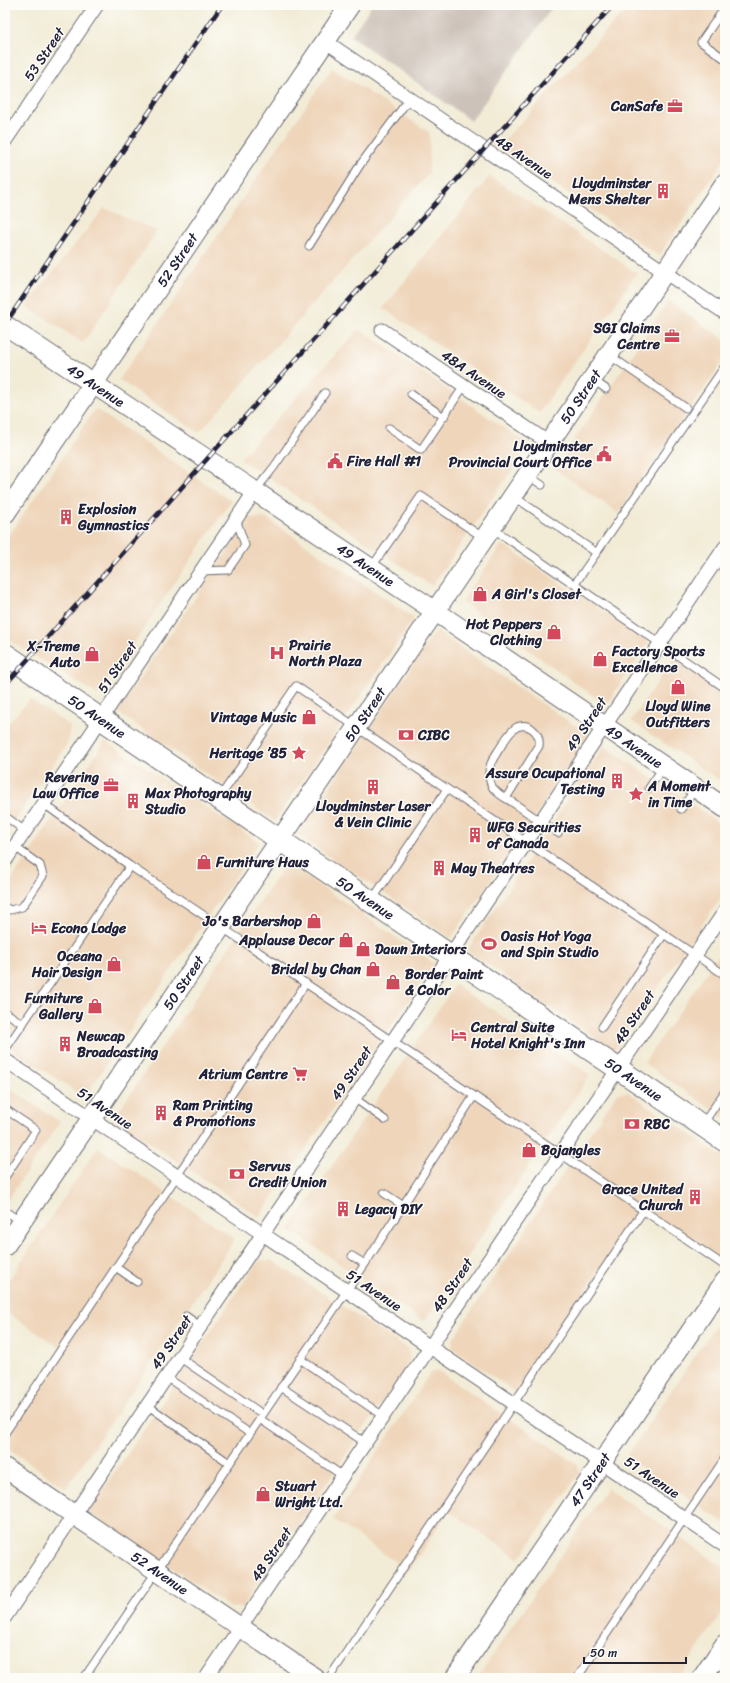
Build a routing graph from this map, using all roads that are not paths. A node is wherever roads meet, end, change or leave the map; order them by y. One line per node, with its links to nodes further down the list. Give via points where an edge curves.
1 (97, 5): 7 (street, 53 Street)
2 (350, 5): 4 (street, 52 Street)
3 (725, 7): 5 (lane, via 701,42)
4 (325, 41): 6 (street, 48 Avenue); 16 (street, 52 Street)
5 (725, 59)
6 (409, 99): 9 (lane, via 368,154); 10 (street, 48 Avenue)
7 (5, 141)
8 (725, 183): 10 (street, 50 Street)
9 (309, 246)
10 (664, 272): 11 (street, 48 Avenue); 14 (street, 50 Street)
11 (725, 313)
12 (5, 325): 16 (street, 49 Avenue)
13 (382, 330): 17 (street, 48A Avenue)
14 (609, 354): 20 (lane); 23 (street, 50 Street, via 599,384)
15 (725, 366): 30 (lane, via 609,531)
16 (93, 383): 24 (street, 49 Avenue); 26 (street, 52 Street)
17 (464, 386): 21 (lane); 23 (street, 48A Avenue)
18 (325, 393): 24 (lane)
19 (411, 394): 21 (lane)
20 (686, 408)
21 (444, 417): 22 (lane, via 421,450)
22 (389, 428)
23 (549, 443): 25 (street, 50 Street, via 534,480)
24 (255, 491): 27 (street, 51 Street); 31 (street, 49 Avenue)
25 (513, 496): 28 (street, 50 Street); 30 (lane)
26 (5, 514)
27 (236, 519): 32 (street, 51 Street); 32 (lane, via 245,545 228,570)
28 (488, 533): 31 (lane, via 421,496); 33 (lane); 34 (street, 50 Street)
29 (725, 547): 35 (street, 49 Street)
30 (597, 553): 33 (lane)
31 (371, 568): 34 (street, 49 Avenue)
32 (200, 571): 38 (street, 51 Street)
33 (575, 584): 35 (lane)
34 (435, 611): 39 (street, 49 Avenue); 40 (street, 50 Street)
35 (659, 644): 37 (lane); 39 (street, 49 Street)
36 (5, 654): 38 (main road, 50 Avenue)
37 (725, 688)
38 (101, 719): 45 (main road, 50 Avenue); 47 (street, 51 Street)
39 (604, 726): 41 (street, 49 Avenue); 51 (street, 49 Street)
40 (356, 727): 42 (lane); 45 (lane, via 296,686); 54 (street, 50 Street)
41 (664, 766): 43 (lane); 44 (street, 49 Avenue)
42 (447, 788): 55 (lane); 59 (lane)
43 (649, 788)
44 (696, 788): 48 (street, 49 Avenue); 49 (lane)
45 (218, 798): 54 (main road, 50 Avenue)
46 (506, 798): 46 (lane, via 494,790 489,776 490,764 513,729 526,726 537,733 540,746); 51 (lane)
47 (44, 804): 52 (street, 51 Street); 58 (lane)
48 (725, 808)
49 (681, 810)
50 (5, 816): 52 (lane)
51 (540, 821): 53 (lane); 55 (street, 49 Street)
52 (25, 831): 56 (street, 51 Street)
53 (558, 833)
54 (280, 840): 59 (main road, 50 Avenue); 62 (street, 50 Street)
55 (526, 841): 63 (lane); 64 (street, 49 Street)
56 (14, 847): 57 (street, 51 Street); 60 (lane, via 40,865 44,876 22,907 10,910)
57 (5, 861)
58 (130, 866): 62 (lane); 69 (lane)
59 (371, 902): 64 (main road, 50 Avenue)
60 (5, 907)
61 (725, 911): 65 (street, 48 Street)
62 (222, 926): 67 (lane); 79 (street, 50 Street)
63 (664, 934): 65 (lane); 70 (lane)
64 (450, 955): 71 (street, 49 Street); 74 (main road, 50 Avenue)
65 (696, 955): 66 (lane); 74 (street, 48 Street)
66 (725, 975)
67 (306, 983): 71 (lane); 84 (lane)
68 (5, 1012): 69 (lane)
69 (23, 1024): 72 (lane)
70 (602, 1027)
71 (392, 1042): 76 (lane); 77 (street, 49 Street)
72 (5, 1050)
73 (5, 1060): 79 (street, 51 Avenue)
74 (618, 1069): 81 (main road, 50 Avenue); 83 (street, 48 Street)
75 (725, 1091): 81 (lane)
76 (474, 1096): 83 (lane); 87 (lane, via 451,1123)
77 (354, 1098): 80 (lane); 91 (street, 49 Street)
78 (5, 1109): 85 (lane, via 36,1130)
79 (92, 1118): 84 (street, 51 Avenue); 90 (street, 50 Street)
80 (385, 1120)
81 (702, 1126): 82 (main road, 50 Avenue)
82 (725, 1141)
83 (560, 1154): 89 (lane); 102 (street, 48 Street)
84 (177, 1176): 91 (street, 51 Avenue); 96 (lane)
85 (5, 1177)
86 (384, 1193): 87 (lane)
87 (402, 1205): 94 (lane)
88 (5, 1211): 90 (lane)
89 (643, 1211): 95 (lane); 107 (lane)
90 (21, 1222): 92 (street, 50 Street)
91 (262, 1234): 99 (street, 51 Avenue); 101 (street, 49 Street)
92 (5, 1246)
93 (352, 1256): 94 (lane)
94 (365, 1264): 99 (lane)
95 (725, 1266)
96 (117, 1268): 98 (lane); 113 (lane)
97 (725, 1281): 117 (street, 47 Street)
98 (137, 1282)
99 (347, 1291): 102 (street, 51 Avenue); 104 (lane)
100 (186, 1316): 101 (lane)
101 (200, 1326): 103 (street, 49 Street)
102 (430, 1347): 107 (street, 51 Avenue); 110 (street, 48 Street)
103 (179, 1358): 105 (street, 49 Street); 109 (lane)
104 (300, 1359): 106 (lane); 110 (lane)
105 (166, 1377): 108 (street, 49 Street); 112 (lane)
106 (281, 1387): 111 (lane); 114 (lane)
107 (514, 1403): 117 (street, 51 Avenue); 130 (lane)
108 (147, 1405): 116 (lane); 120 (street, 49 Street)
109 (258, 1411)
110 (384, 1416): 114 (street, 48 Street)
111 (260, 1419): 119 (lane); 123 (lane)
112 (245, 1430)
113 (5, 1433)
114 (366, 1443): 119 (street, 48 Street)
115 (725, 1458): 121 (lane)
116 (225, 1460)
117 (601, 1462): 121 (street, 51 Avenue); 131 (street, 47 Street)
118 (5, 1468): 120 (street, 52 Avenue)
119 (343, 1476): 125 (street, 48 Street)
120 (74, 1514): 123 (street, 52 Avenue); 124 (street, 49 Street)
121 (684, 1518): 122 (street, 51 Avenue); 132 (lane)
122 (725, 1546)
123 (156, 1570): 125 (street, 52 Avenue); 127 (lane)
124 (5, 1617)
125 (240, 1628): 128 (street, 48 Street); 129 (street, 52 Avenue)
126 (725, 1644): 133 (street)
127 (84, 1678)
128 (206, 1678)
129 (315, 1678)
130 (329, 1678)
131 (455, 1678)
132 (577, 1678)
133 (702, 1678)

